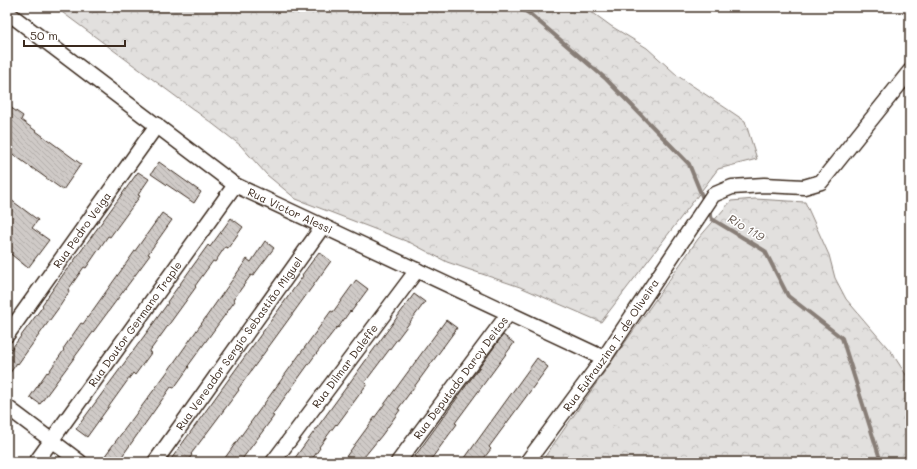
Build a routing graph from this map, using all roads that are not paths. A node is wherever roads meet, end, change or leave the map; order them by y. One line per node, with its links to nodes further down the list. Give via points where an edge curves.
1 (8, 13): 3 (street, Rua Victor Alessi)
2 (910, 71): 9 (street, Rua Eufrauzina T. de Oliveira, via 821,182 804,187 764,184 732,187 713,195)
3 (157, 125): 4 (street, Rua Victor Alessi); 8 (street, Rua Pedro Veiga)
4 (234, 184): 5 (street, Rua Victor Alessi); 11 (street, Rua Doutor Germano Traple)
5 (323, 226): 6 (street, Rua Victor Alessi); 14 (street, Rua Vereador Sergio Sebastião Miguel)
6 (417, 270): 7 (street, Rua Victor Alessi); 15 (street, Rua Dilmar Daleffe)
7 (509, 313): 9 (street, Rua Victor Alessi); 16 (street, Rua Deputado Darcy Deitos)
8 (7, 335)
9 (604, 358): 17 (street, Rua Eufrauzina T. de Oliveira)
10 (7, 407): 11 (street)
11 (51, 441): 12 (street, Rua Doutor Germano Traple); 13 (street)
12 (36, 462)
13 (80, 462)
14 (155, 462)
15 (274, 462)
16 (398, 462)
17 (527, 462)

